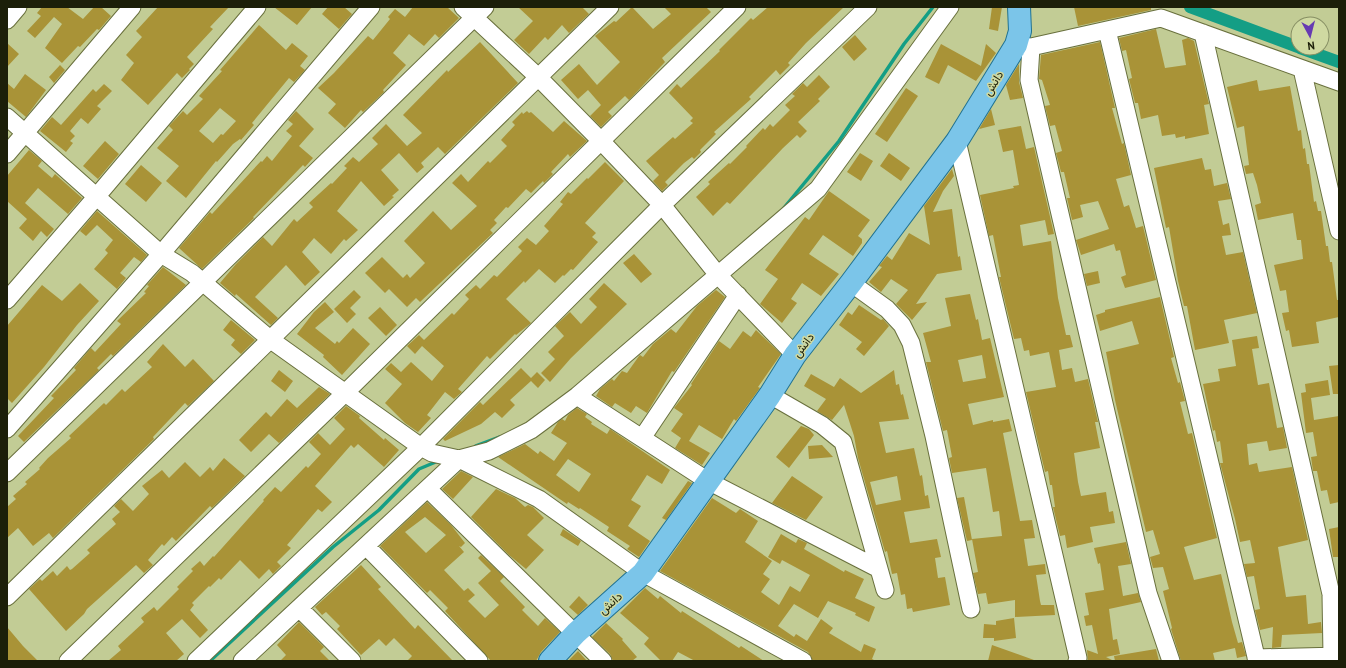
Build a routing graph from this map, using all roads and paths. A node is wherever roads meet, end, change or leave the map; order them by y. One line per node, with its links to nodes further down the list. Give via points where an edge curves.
1 (18, 7): 11 (street)
2 (132, 7): 19 (street)
3 (257, 7): 23 (street)
4 (371, 7): 26 (street)
5 (610, 7): 16 (street)
6 (737, 7): 20 (street)
7 (868, 7): 24 (street)
8 (950, 7): 27 (street, via 818,189)
9 (1019, 7): 14 (main road, دانش, via 1020,32)
10 (474, 10): 16 (street); 28 (street)
11 (7, 20)
12 (1107, 30): 13 (street, via 1161,18); 14 (street); 53 (street)
13 (1203, 33): 15 (street); 52 (street, via 1331,594)
14 (1024, 46): 21 (main road, دانش); 63 (street, via 1029,80 1148,593)
15 (1302, 69): 17 (street); 25 (street)
16 (537, 76): 20 (street); 32 (street)
17 (1339, 82)
18 (7, 117): 19 (street)
19 (25, 133): 22 (street); 23 (street)
20 (601, 141): 24 (street); 34 (street)
21 (957, 141): 29 (main road, دانش); 62 (street)
22 (7, 154)
23 (97, 196): 26 (street); 31 (street)
24 (662, 205): 27 (street); 39 (street)
25 (1339, 231)
26 (161, 254): 28 (street, via 192,273); 37 (street)
27 (718, 275): 30 (street); 36 (street)
28 (202, 283): 32 (street); 41 (street)
29 (851, 283): 33 (main road, دانش); 50 (street, via 887,309 902,325 911,343)
30 (738, 295): 33 (street); 38 (street)
31 (7, 300)
32 (270, 340): 34 (street); 48 (street)
33 (795, 355): 35 (main road, دانش)
34 (345, 393): 39 (street); 54 (street)
35 (770, 395): 42 (main road, دانش); 45 (street, via 822,425 843,442)
36 (577, 396): 38 (street); 40 (street, via 531,430 489,451)
37 (7, 429)
38 (642, 438): 42 (street)
39 (426, 450): 40 (street); 55 (street)
40 (459, 459): 43 (street); 46 (street, via 539,499)
41 (7, 473)
42 (708, 481): 45 (street); 46 (main road, دانش)
43 (428, 489): 44 (street); 51 (street)
44 (366, 546): 49 (street); 58 (street)
45 (879, 568): 47 (street)
46 (643, 573): 51 (main road, دانش); 61 (street)
47 (885, 590)
48 (7, 597)
49 (299, 608): 56 (street); 57 (street)
50 (971, 609)
51 (576, 634): 59 (main road, دانش); 60 (street)
52 (1336, 656): 53 (street)
53 (1257, 660)
54 (68, 661)
55 (196, 661)
56 (242, 661)
57 (352, 661)
58 (479, 661)
59 (550, 661)
60 (603, 661)
61 (803, 661)
62 (1077, 661)
63 (1171, 661)

